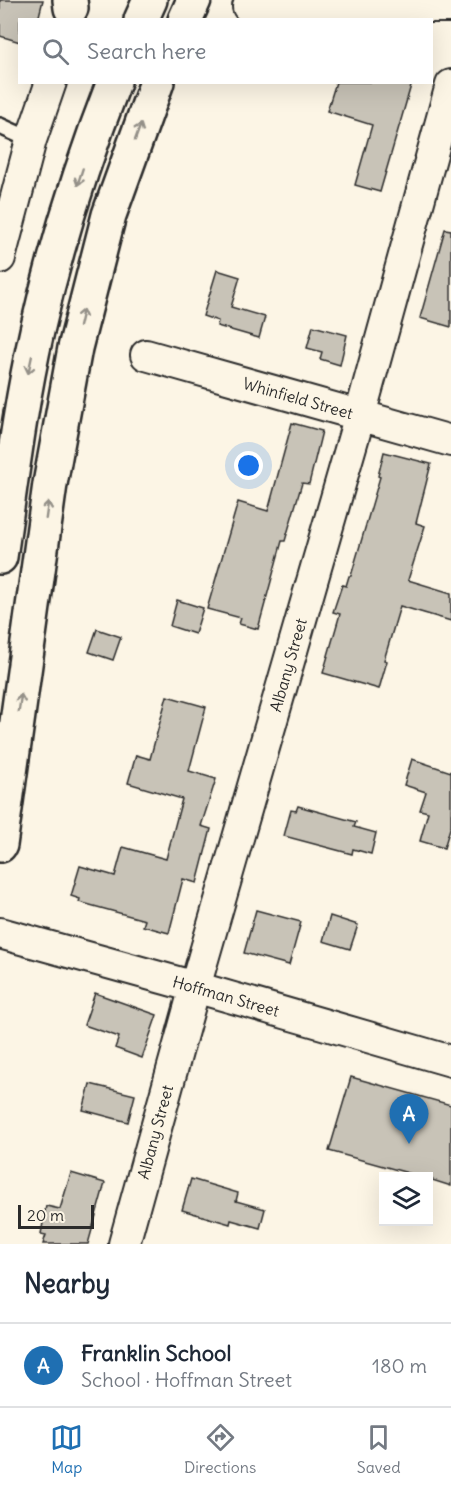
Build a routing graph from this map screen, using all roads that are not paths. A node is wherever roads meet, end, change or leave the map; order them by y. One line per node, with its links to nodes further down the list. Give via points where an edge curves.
1 (150, 0): 5 (highway)
2 (194, 0): 6 (highway)
3 (248, 7): 4 (street)
4 (451, 7)
5 (142, 18)
6 (186, 18)
7 (50, 84): 12 (street)
8 (113, 84): 17 (highway, one-way to 17, via 73,198 47,289 19,425)
9 (156, 84): 18 (highway, one-way to 9, via 50,484 70,370 109,215)
10 (451, 85): 15 (street, Albany Street)
11 (0, 126): 12 (lane)
12 (31, 140): 13 (street)
13 (0, 258)
14 (146, 355): 15 (street, Whinfield Street)
15 (360, 415): 16 (street, Whinfield Street); 20 (street, Albany Street)
16 (451, 441)
17 (0, 557)
18 (0, 844)
19 (0, 933): 20 (street, Hoffman Street)
20 (195, 987): 21 (street, Hoffman Street); 22 (street, Albany Street)
21 (451, 1061)
22 (124, 1244)

